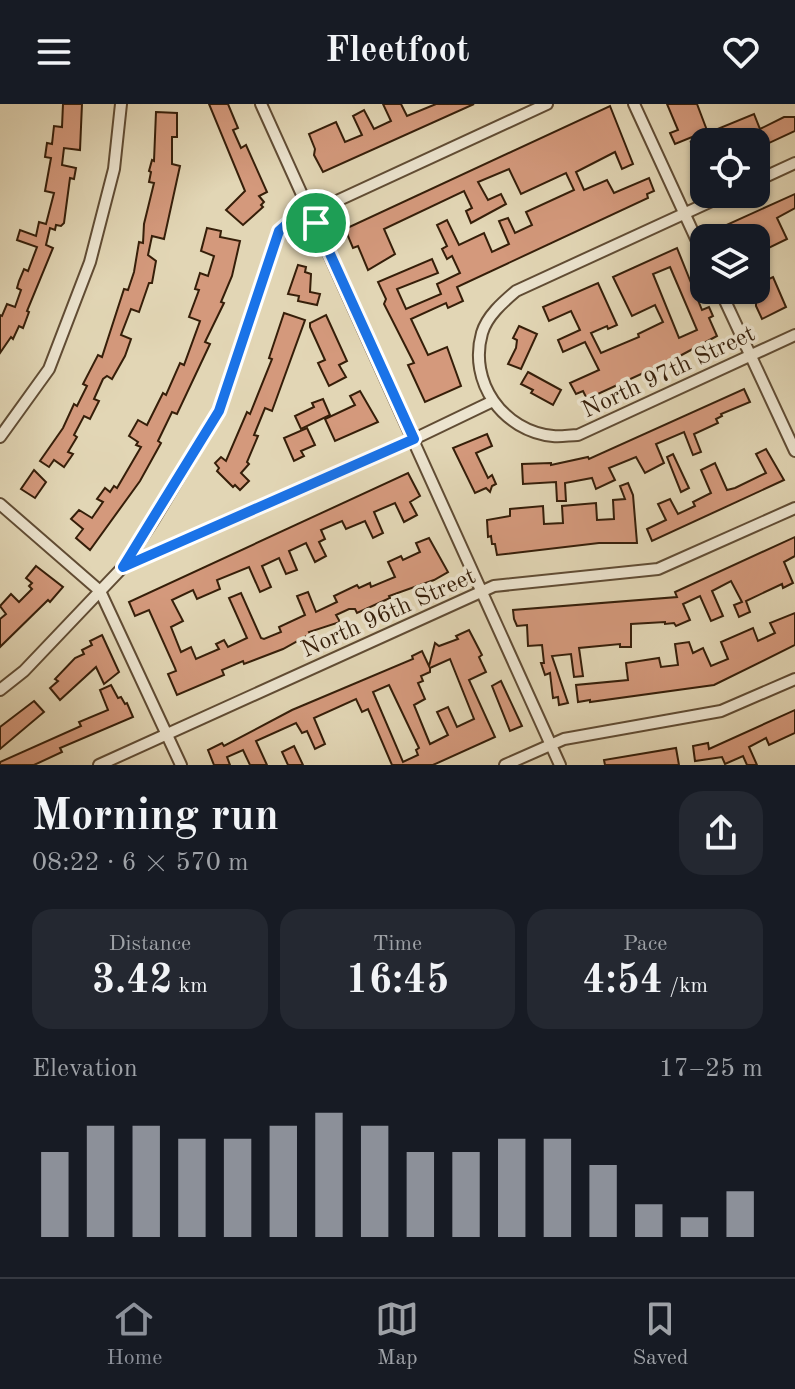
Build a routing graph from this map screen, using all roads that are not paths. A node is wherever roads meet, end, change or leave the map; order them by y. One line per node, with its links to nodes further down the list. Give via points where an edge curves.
1 (121, 104): 15 (street, via 114,169 90,262 49,369)
2 (261, 104): 8 (street)
3 (547, 104): 8 (street)
4 (634, 104): 9 (street)
5 (795, 163): 6 (street)
6 (770, 175)
7 (695, 208): 9 (street)
8 (311, 212): 16 (street); 20 (street, via 279,231 219,411)
9 (684, 213): 10 (street); 14 (street, via 516,291 498,306 482,331 479,355)
10 (690, 226)
11 (726, 304): 13 (street)
12 (795, 335): 13 (street, North 97th Street)
13 (750, 355): 14 (street, North 97th Street, via 578,435 526,429); 17 (street)
14 (491, 402): 16 (street)
15 (0, 437)
16 (414, 439): 20 (street); 22 (street)
17 (795, 451)
18 (0, 504): 21 (street)
19 (795, 508): 22 (street, North 96th Street, via 658,569)
20 (123, 567): 21 (street)
21 (100, 591): 24 (street); 25 (street)
22 (482, 591): 25 (street, North 96th Street); 26 (street)
23 (795, 679): 26 (street, via 721,711)
24 (0, 690)
25 (168, 734): 27 (street, North 96th Street); 28 (street)
26 (550, 744): 29 (street); 30 (street)
27 (99, 765)
28 (181, 765)
29 (505, 765)
30 (560, 765)

